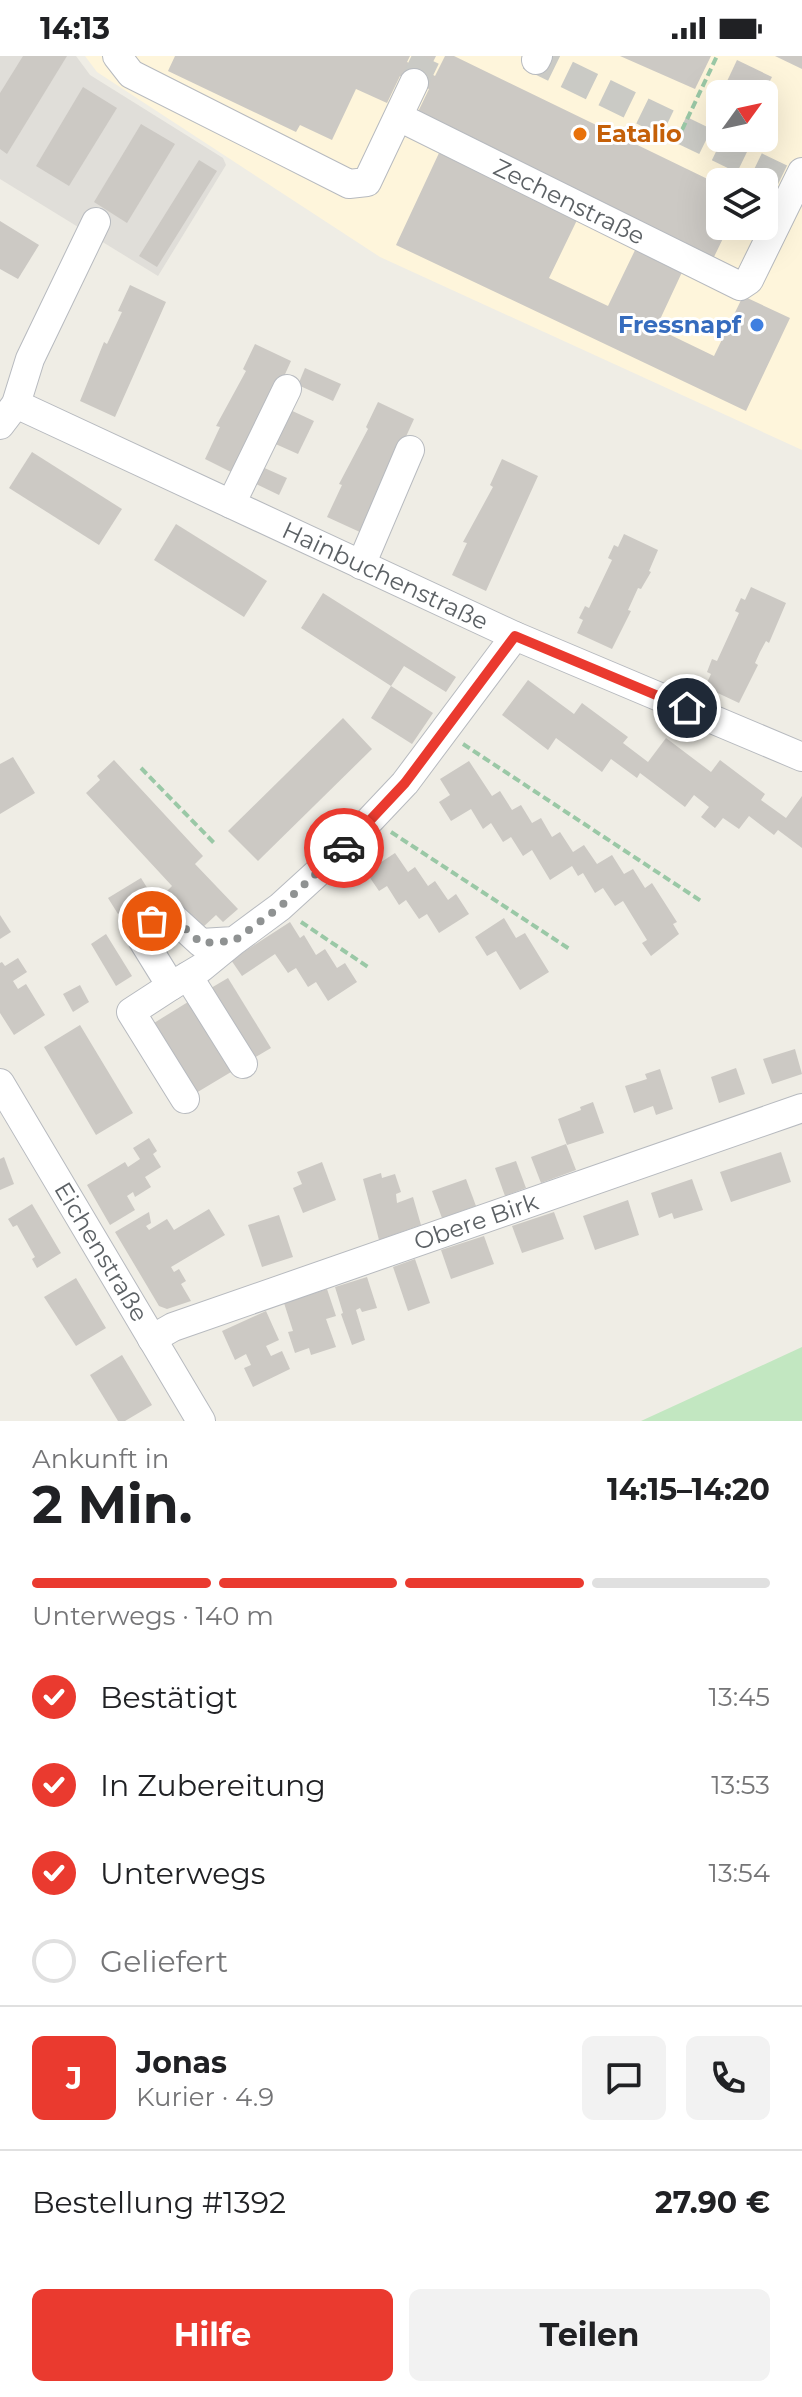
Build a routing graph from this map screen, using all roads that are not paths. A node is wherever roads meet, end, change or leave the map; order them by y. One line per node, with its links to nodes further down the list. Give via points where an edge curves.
1 (117, 56): 3 (street, via 131,74 349,184 367,182)
2 (414, 83): 3 (street)
3 (399, 117): 4 (street, Zechenstraße, via 740,286 749,280)
4 (802, 172)
5 (96, 222): 7 (street, Hainbuchenstraße)
6 (287, 389): 9 (street)
7 (8, 415): 9 (street, Hainbuchenstraße)
8 (410, 450): 10 (street)
9 (231, 504): 10 (street, Hainbuchenstraße)
10 (361, 565): 11 (street, Hainbuchenstraße)
11 (515, 636): 12 (street, Hainbuchenstraße); 13 (street, via 373,819 280,907)
12 (802, 757)
13 (234, 941): 14 (street); 14 (street, via 201,943 167,912 137,931)
14 (180, 981): 15 (street); 17 (street, via 131,1012)
15 (243, 1064)
16 (0, 1083): 19 (street, Eichenstraße)
17 (185, 1099)
18 (802, 1108): 19 (street, Obere Birk)
19 (152, 1339): 20 (street, Eichenstraße)
20 (201, 1421)

